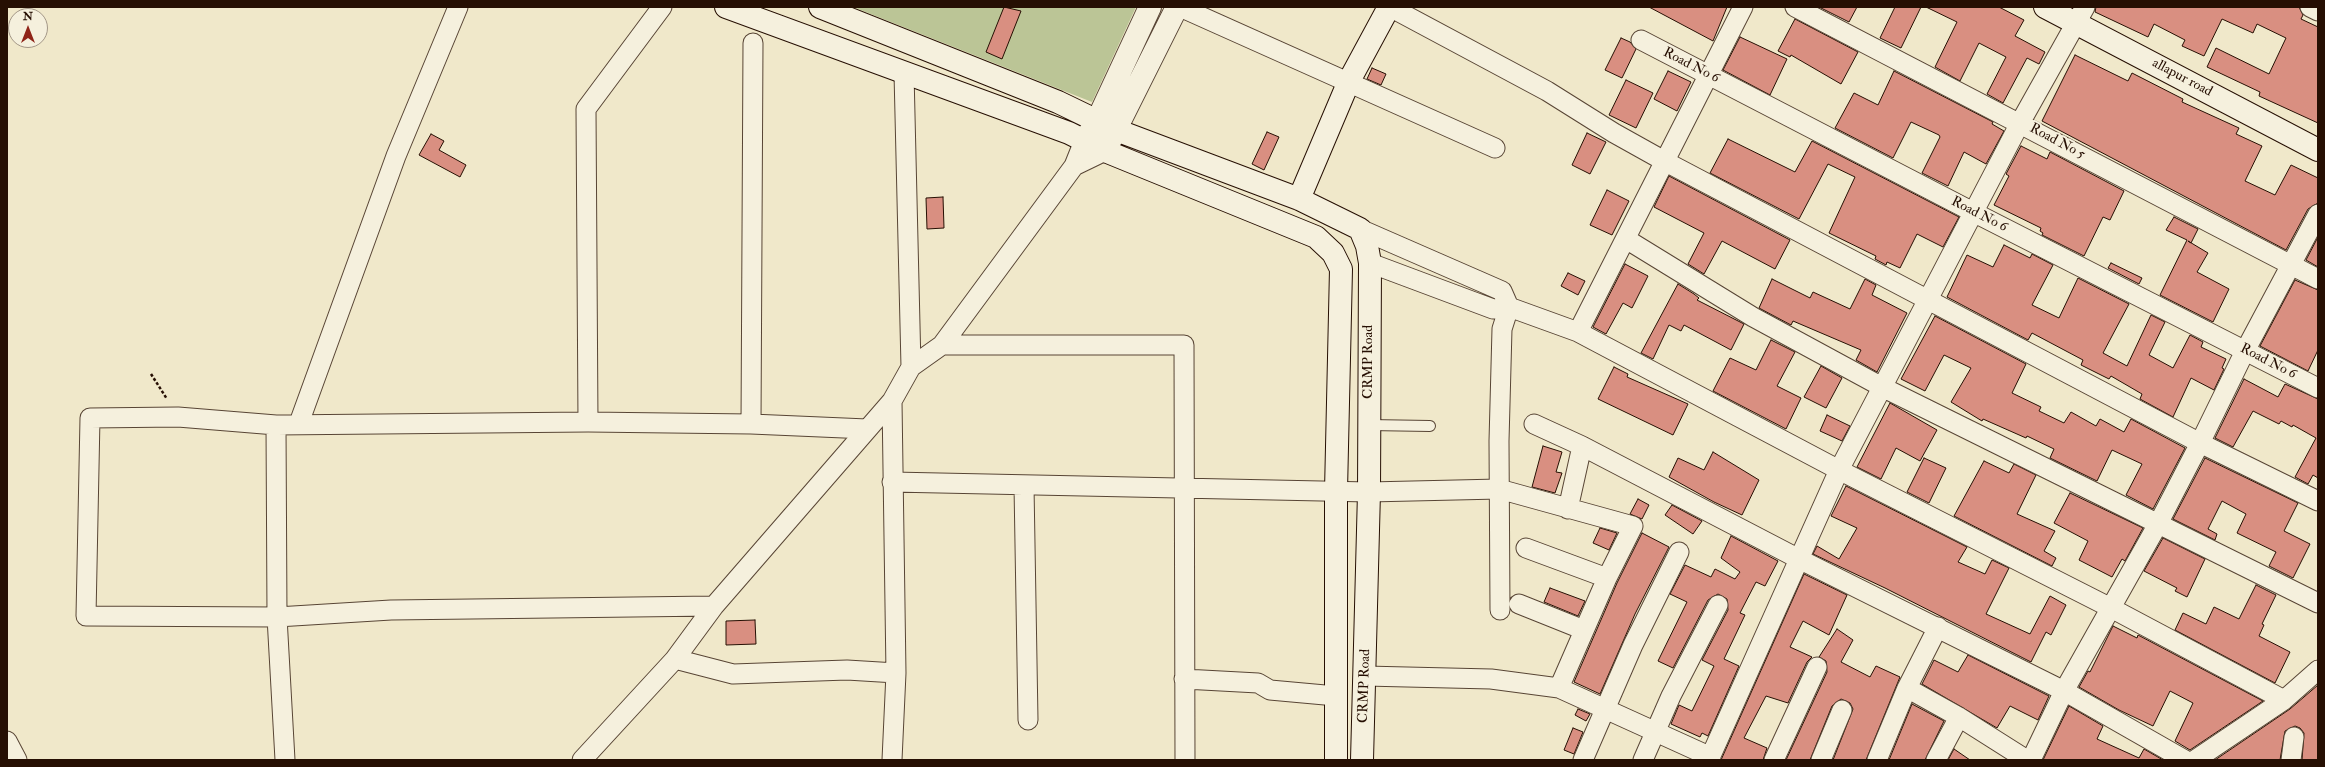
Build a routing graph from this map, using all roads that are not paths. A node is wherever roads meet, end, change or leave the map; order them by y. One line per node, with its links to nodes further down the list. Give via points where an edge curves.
1 (458, 7): 46 (street, via 396,156)
2 (662, 7): 45 (street, via 586,109)
3 (726, 7): 16 (main road, CRMP Road)
4 (820, 7): 19 (main road, via 1058,102)
5 (1150, 7): 19 (main road)
6 (1179, 7): 18 (street); 21 (main road)
7 (1389, 7): 18 (main road); 26 (street, via 1547,91)
8 (1743, 7): 17 (street)
9 (1794, 7): 20 (street, Road No 5)
10 (2045, 7): 13 (main road, allapur road)
11 (2310, 7): 12 (street)
12 (2318, 11)
13 (2081, 15): 20 (street); 24 (main road, allapur road)
14 (1641, 40): 17 (street, Road No 6)
15 (752, 43): 47 (street)
16 (904, 73): 22 (main road, CRMP Road, via 1069,133); 41 (street)
17 (1710, 75): 26 (street); 29 (street, Road No 6)
18 (1349, 81): 23 (street); 28 (main road)
19 (1096, 121): 21 (main road); 22 (main road)
20 (2020, 123): 29 (street); 34 (street, Road No 5)
21 (1116, 130): 25 (main road); 28 (main road)
22 (1084, 141): 25 (main road, CRMP Road); 27 (street)
23 (1495, 148)
24 (2318, 150)
25 (1105, 151): 27 (street); 60 (main road, CRMP Road, via 1316,237 1333,253 1341,269)
26 (1666, 162): 32 (street); 36 (street)
27 (1074, 166): 39 (street)
28 (1298, 199): 31 (main road)
29 (1973, 212): 36 (street); 40 (street, Road No 6)
30 (2318, 214): 34 (street)
31 (1360, 229): 33 (main road, CRMP Road); 37 (street, via 1502,291)
32 (1626, 239): 38 (street); 42 (street, via 1753,317)
33 (1370, 263): 37 (street, via 1493,309); 50 (main road, CRMP Road)
34 (2290, 265): 35 (street, Road No 5); 40 (street)
35 (2318, 279)
36 (1927, 300): 42 (street); 53 (street)
37 (1509, 308): 38 (street); 59 (street, via 1502,329)
38 (1578, 332): 55 (street)
39 (942, 345): 41 (street); 58 (street, via 1184,345)
40 (2245, 351): 43 (street, Road No 6); 53 (street)
41 (912, 367): 44 (street)
42 (1884, 388): 55 (street); 64 (street)
43 (2318, 388)
44 (892, 400): 52 (street); 56 (street)
45 (588, 422): 46 (street); 47 (street)
46 (299, 423): 49 (street)
47 (751, 424): 52 (street)
48 (1534, 424): 54 (street)
49 (276, 425): 75 (street); 75 (street, via 178,417 90,418 86,616)
50 (1369, 425): 51 (lane); 61 (main road, CRMP Road)
51 (1430, 426)
52 (867, 429): 72 (street)
53 (2200, 443): 62 (street); 64 (street)
54 (1582, 446): 63 (street); 67 (street)
55 (1839, 470): 67 (street); 73 (street)
56 (892, 482): 57 (street); 81 (street)
57 (1024, 486): 58 (street); 92 (street)
58 (1184, 488): 60 (street); 83 (street)
59 (1499, 489): 61 (street); 63 (street); 74 (street)
60 (1336, 491): 61 (street); 87 (main road, CRMP Road)
61 (1369, 492): 82 (main road, CRMP Road)
62 (2318, 501)
63 (1568, 509): 68 (street, via 1633,526)
64 (2158, 524): 69 (street); 73 (street)
65 (1526, 548): 68 (street)
66 (1679, 552): 89 (street)
67 (1799, 559): 76 (street); 96 (street)
68 (1607, 578): 77 (street)
69 (2318, 603)
70 (1519, 604): 77 (street)
71 (1718, 605): 93 (street)
72 (714, 606): 75 (street, via 391,610); 78 (street)
73 (2111, 608): 86 (street); 88 (street)
74 (1500, 610)
75 (277, 618): 98 (street)
76 (1938, 627): 85 (street); 86 (street)
77 (1584, 630): 84 (street)
78 (675, 659): 81 (street, via 733,674 847,670); 99 (street)
79 (1817, 666): 106 (street)
80 (2318, 670): 88 (street)
81 (896, 673): 100 (street)
82 (1365, 676): 84 (street, via 1491,679); 103 (main road, CRMP Road)
83 (1184, 679): 87 (street, via 1258,683 1270,690); 101 (street)
84 (1559, 688): 89 (street)
85 (1907, 688): 91 (street); 108 (street)
86 (2064, 691): 111 (street); 112 (street)
87 (1336, 696): 102 (main road, CRMP Road)
88 (2284, 700): 113 (street)
89 (1605, 710): 93 (street); 104 (street)
90 (1842, 710): 107 (street)
91 (1959, 717): 109 (street); 110 (street)
92 (1028, 720)
93 (1655, 733): 96 (street); 105 (street)
94 (2294, 737): 114 (street)
95 (7, 741): 97 (street)
96 (1710, 758)
97 (17, 760)
98 (285, 760)
99 (582, 760)
100 (892, 760)
101 (1185, 760)
102 (1336, 760)
103 (1362, 760)
104 (1583, 760)
105 (1643, 760)
106 (1774, 760)
107 (1821, 760)
108 (1877, 760)
109 (1936, 760)
110 (2027, 760)
111 (2031, 760)
112 (2185, 760)
113 (2195, 760)
114 (2291, 760)

